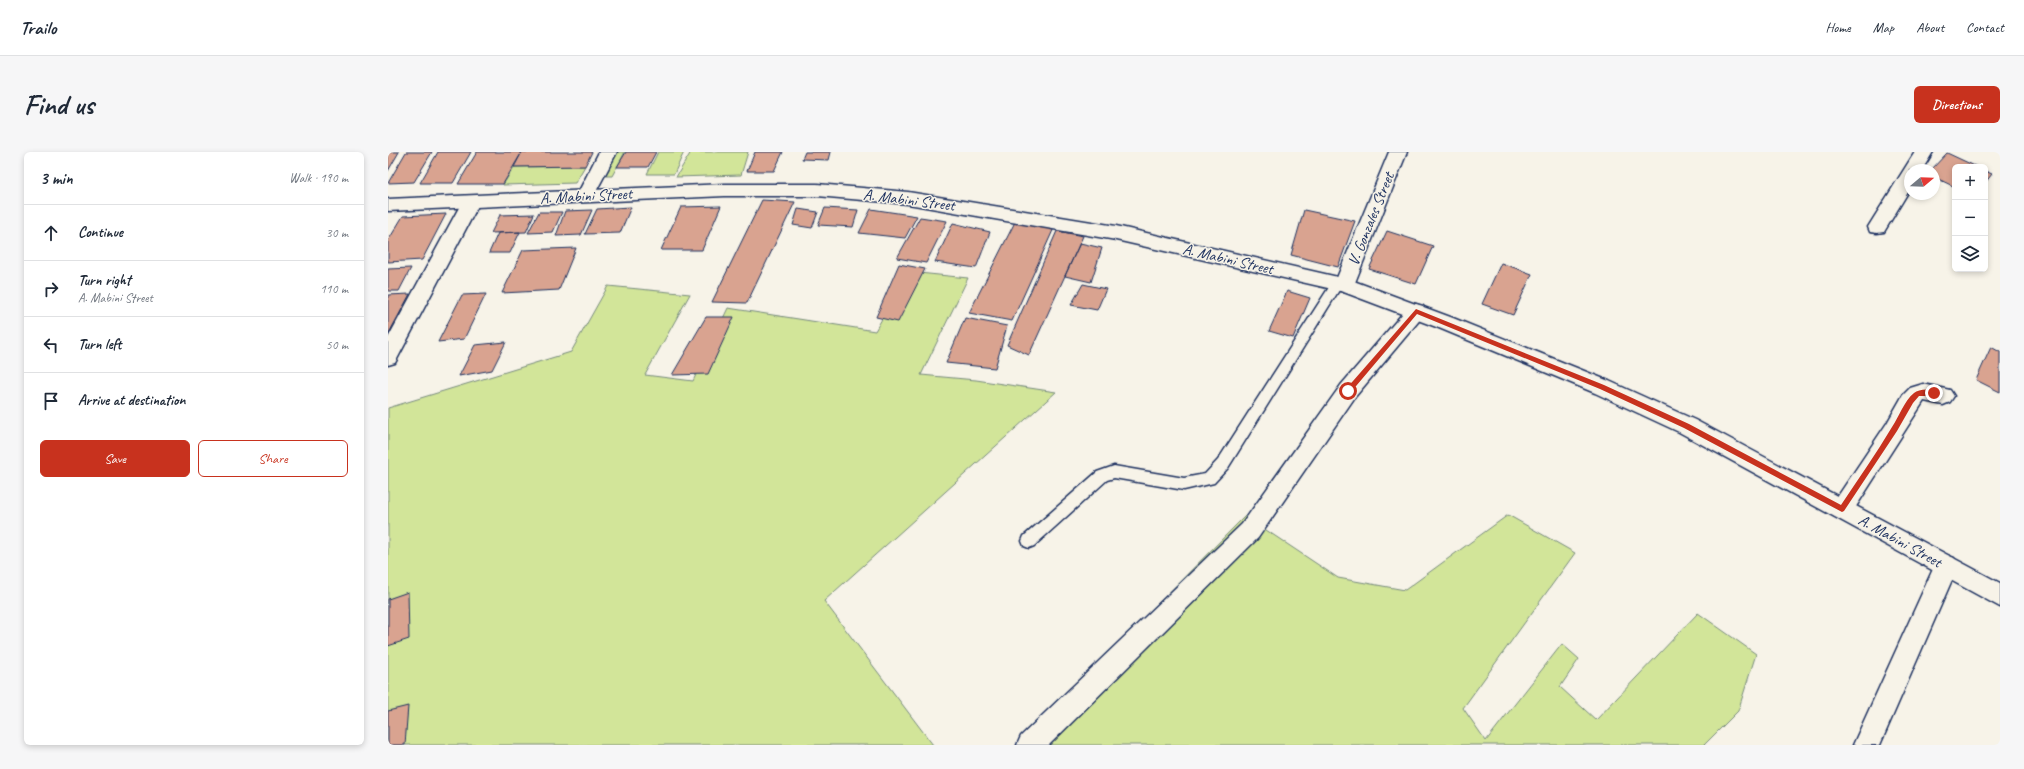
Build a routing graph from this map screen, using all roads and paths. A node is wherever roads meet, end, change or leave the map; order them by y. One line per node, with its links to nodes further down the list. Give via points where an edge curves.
1 (608, 152): 6 (main road)
2 (1398, 152): 10 (main road, V. Gonzales Street)
3 (1922, 153): 4 (main road)
4 (1916, 164)
5 (1904, 184): 9 (main road)
6 (586, 195): 7 (main road, A. Mabini Street); 10 (main road, A. Mabini Street, via 817,190 908,198 1116,233)
7 (471, 202): 8 (main road, A. Mabini Street); 12 (main road)
8 (388, 205)
9 (1877, 227)
10 (1340, 285): 11 (main road, A. Mabini Street); 15 (lane, via 1223,464 1209,479 1184,484 1114,472 1102,476)
11 (1416, 311): 14 (main road, A. Mabini Street, via 1602,387 1686,426); 18 (main road, via 1348,391 1250,531)
12 (388, 357)
13 (1943, 396): 14 (main road, via 1923,392 1917,394)
14 (1842, 509): 16 (main road, A. Mabini Street)
15 (1029, 541)
16 (1946, 566): 17 (main road, A. Mabini Street); 19 (main road)
17 (2000, 596)
18 (1030, 745)
19 (1866, 745)

